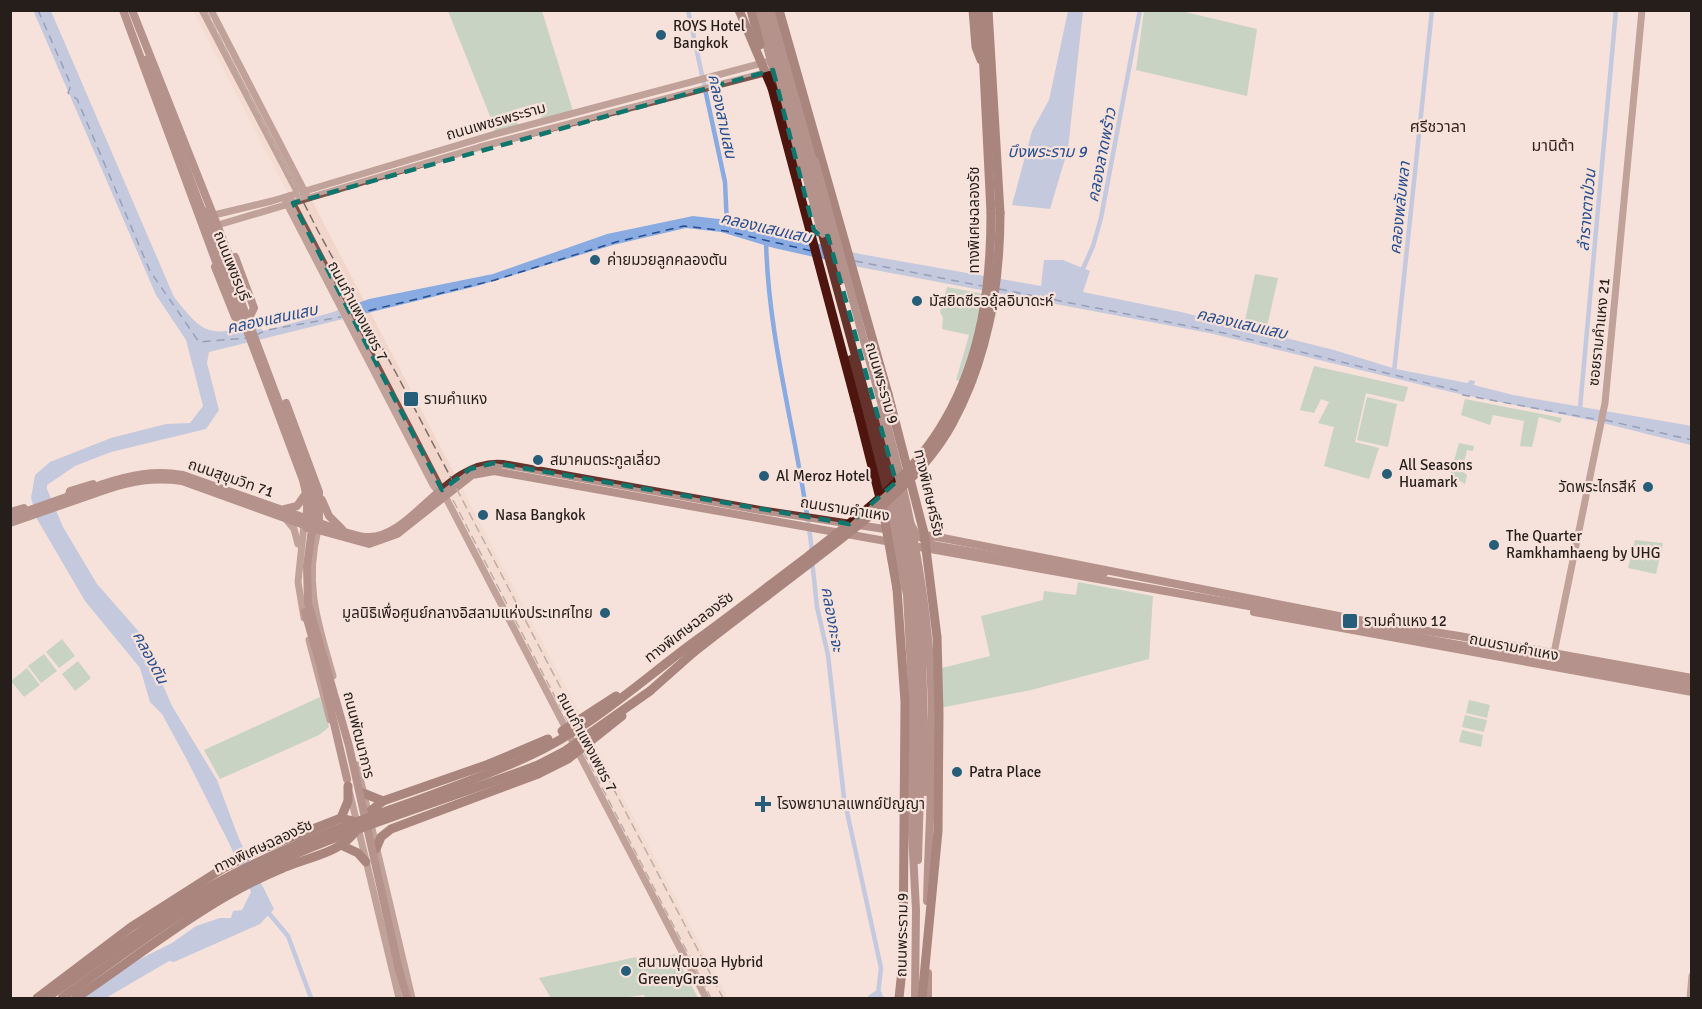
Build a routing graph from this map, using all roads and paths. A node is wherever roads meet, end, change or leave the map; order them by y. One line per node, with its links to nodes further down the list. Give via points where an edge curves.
1 (132, 10): 27 (main road, ถนนเพชรบุรี)
2 (202, 10): 28 (street)
3 (211, 10): 28 (street)
4 (739, 10): 22 (highway, bridge)
5 (749, 10): 15 (highway); 22 (highway, bridge)
6 (759, 10): 15 (main road, ถนนพระราม 9); 85 (main road, ถนนพระราม 9, bridge, via 894,499 915,622)
7 (767, 10): 46 (main road, ถนนพระราม 9, bridge)
8 (774, 10): 16 (main road, ถนนพระราม 9)
9 (779, 10): 108 (highway, ทางพิเศษศรีรัช, bridge, via 924,533 939,674 938,831)
10 (973, 10): 21 (highway, via 976,47)
11 (981, 10): 21 (highway, ทางพิเศษฉลองรัช)
12 (988, 10): 82 (highway, ทางพิเศษฉลองรัช, bridge, via 1000,259 987,336 952,424 926,461 895,494)
13 (1642, 10): 77 (street, ซอยรามคำแหง 21, via 1605,403)
14 (124, 15): 32 (main road, ถนนเพชรบุรี); 40 (main road, ถนนเพชรบุรี, bridge, via 158,93)
15 (765, 40): 17 (main road, ถนนพระราม 9)
16 (786, 56): 17 (street); 19 (main road, ถนนพระราม 9)
17 (770, 57): 18 (main road); 20 (main road, ถนนพระราม 9)
18 (758, 64): 23 (street, ถนนเพชรพระราม)
19 (789, 66): 20 (street, ถนนเพชรพระราม); 25 (main road, ถนนพระราม 9)
20 (773, 70): 24 (street, ถนนเพชรพระราม); 26 (main road, ถนนพระราม 9)
21 (985, 71): 79 (highway, ทางพิเศษฉลองรัช, bridge, via 991,224 987,297 980,335 946,419 922,453 855,520)
22 (772, 88): 106 (highway, bridge, via 874,472 897,589 905,702)
23 (651, 93): 24 (street); 28 (street, ถนนเพชรพระราม, via 495,135)
24 (654, 101): 28 (street, ถนนเพชรพระราม)
25 (808, 135): 26 (main road, via 818,153 837,225 837,230 826,237 814,230); 46 (main road, ถนนพระราม 9, bridge)
26 (792, 138): 50 (main road, ถนนพระราม 9, bridge)
27 (201, 189): 30 (main road, ถนนเพชรบุรี); 33 (main road, ถนนเพชรบุรี)
28 (303, 196): 29 (street, ถนนเพชรพระราม)
29 (288, 200): 30 (street, ถนนเพชรพระราม); 31 (street, ถนนเพชรพระราม); 44 (street, ถนนกำแพงเพชร 7)
30 (214, 215): 31 (main road, ถนนเพชรบุรี)
31 (220, 228): 32 (main road, via 254,308 249,318 235,317); 33 (main road, ถนนเพชรบุรี)
32 (206, 240): 37 (main road, ถนนเพชรบุรี, bridge)
33 (231, 266): 36 (main road, ถนนเพชรบุรี); 40 (main road, ถนนเพชรบุรี, bridge)
34 (256, 345): 35 (main road)
35 (285, 423): 36 (main road); 37 (main road)
36 (296, 433): 43 (main road, ถนนเพชรบุรี)
37 (287, 446): 45 (main road, ถนนเพชรบุรี)
38 (537, 470): 41 (main road); 44 (main road, ถนนรามคำแหง, via 486,464 470,469); 47 (main road, ถนนรามคำแหง)
39 (140, 477): 39 (main road, via 74,504 67,496 70,491 127,473); 42 (main road, ถนนสุขุมวิท 71); 48 (main road, ถนนสุขุมวิท 71, via 162,471 183,475); 52 (main road, ถนนสุขุมวิท 71, via 182,481)
40 (305, 479): 84 (main road, ถนนพัฒนาการ, bridge, via 308,508 303,604); 103 (main road, ถนนพัฒนาการ, bridge, via 314,506 307,567 308,603 349,746)
41 (535, 479): 44 (main road, ถนนรามคำแหง, via 485,471); 47 (main road, ถนนรามคำแหง)
42 (104, 487): 51 (main road, ถนนสุขุมวิท 71, bridge); 54 (main road, ถนนสุขุมวิท 71, bridge)
43 (319, 492): 56 (main road, ถนนเพชรบุรี); 60 (main road, via 329,516)
44 (441, 493): 60 (main road, ถนนรามคำแหง, via 387,539 369,544); 105 (street, ถนนกำแพงเพชร 7)
45 (304, 496): 48 (main road, via 297,506); 53 (main road, ถนนเพชรบุรี)
46 (904, 501): 59 (main road, ถนนพระราม 9); 61 (main road, via 929,532); 68 (main road, bridge, via 917,535 933,545); 85 (main road, ถนนพระราม 9, bridge, via 921,621)
47 (728, 508): 55 (main road, ถนนรามคำแหง)
48 (283, 509): 53 (main road, ถนนสุขุมวิท 71)
49 (10, 512): 54 (main road, via 24,508 29,518)
50 (891, 514): 57 (main road); 58 (main road, ถนนพระราม 9)
51 (10, 517)
52 (285, 518): 53 (main road, ถนนสุขุมวิท 71); 67 (street, via 296,534)
53 (304, 521): 56 (main road, ถนนรามคำแหง); 67 (street, ถนนพัฒนาการ)
54 (10, 524)
55 (828, 525): 57 (main road, ถนนรามคำแหง); 62 (main road, ถนนรามคำแหง)
56 (318, 526): 60 (main road, ถนนรามคำแหง); 64 (street, ถนนพัฒนาการ)
57 (874, 528): 58 (main road, ถนนรามคำแหง)
58 (895, 531): 59 (main road, ถนนรามคำแหง); 63 (main road, ถนนพระราม 9)
59 (914, 534): 61 (main road, ถนนรามคำแหง); 65 (main road, ถนนพระราม 9)
60 (344, 535): 64 (street, via 327,537)
61 (943, 538): 68 (main road, ถนนรามคำแหง)
62 (873, 539): 63 (main road, ถนนรามคำแหง); 69 (main road, via 892,557)
63 (898, 544): 65 (main road, ถนนรามคำแหง); 69 (main road, ถนนพระราม 9)
64 (314, 546): 71 (street, ถนนพัฒนาการ)
65 (916, 548): 66 (main road, ถนนรามคำแหง); 70 (main road, ถนนพระราม 9)
66 (939, 552): 70 (main road, via 927,564); 72 (main road, ถนนรามคำแหง)
67 (299, 556): 73 (street, ถนนพัฒนาการ)
68 (1128, 574): 74 (main road, ถนนรามคำแหง)
69 (905, 580): 76 (main road, ถนนพระราม 9)
70 (921, 581): 75 (main road, ถนนพระราม 9)
71 (312, 596): 73 (street); 86 (street, ถนนพัฒนาการ)
72 (1191, 597): 81 (main road, ถนนรามคำแหง, via 1350,631); 83 (main road, ถนนรามคำแหง, bridge)
73 (300, 598): 84 (street, ถนนพัฒนาการ)
74 (1402, 628): 77 (main road, ถนนรามคำแหง); 80 (main road, ถนนรามคำแหง, bridge)
75 (928, 639): 76 (main road, via 919,638); 96 (main road, ถนนพระราม 9, via 932,697)
76 (911, 645): 95 (main road, ถนนพระราม 9, via 912,833)
77 (1554, 653): 78 (main road, ถนนรามคำแหง)
78 (1633, 668): 80 (main road, ถนนรามคำแหง); 81 (main road)
79 (656, 670): 87 (highway, bridge, via 554,736 489,764); 99 (highway, ทางพิเศษฉลองรัช, bridge, via 593,719 530,755 304,842 231,876 159,920)
80 (1692, 680)
81 (1631, 682): 83 (main road, ถนนรามคำแหง)
82 (650, 690): 91 (highway, bridge, via 600,736 568,759); 100 (highway, ทางพิเศษฉลองรัช, bridge, via 565,751 538,765 329,842 233,884 165,926)
83 (1692, 690)
84 (348, 782): 89 (street, ถนนพัฒนาการ); 89 (highway)
85 (923, 792): 95 (main road, ถนนพระราม 9); 96 (main road, ถนนพระราม 9)
86 (363, 793): 87 (highway); 88 (street, ถนนพัฒนาการ)
87 (383, 801): 88 (highway)
88 (368, 813): 89 (street); 90 (street, ถนนพัฒนาการ)
89 (350, 824): 90 (street); 92 (highway); 92 (highway); 94 (street, ถนนพัฒนาการ); 98 (highway, via 301,832 222,869 169,900)
90 (371, 827): 91 (highway); 93 (street, ถนนพัฒนาการ)
91 (392, 830): 93 (highway, via 381,837)
92 (342, 846): 94 (highway, via 358,853); 101 (highway, via 230,893)
93 (376, 849): 104 (street, ถนนพัฒนาการ)
94 (366, 862): 102 (street, ถนนพัฒนาการ)
95 (916, 871): 107 (main road, ถนนพระราม 9)
96 (928, 878): 109 (main road, ถนนพระราม 9)
97 (1691, 977): 110 (street)
98 (37, 999)
99 (46, 999)
100 (62, 999)
101 (76, 999)
102 (399, 999)
103 (407, 999)
104 (412, 999)
105 (706, 999)
106 (900, 999)
107 (915, 999)
108 (922, 999)
109 (928, 999)
110 (1690, 999)

